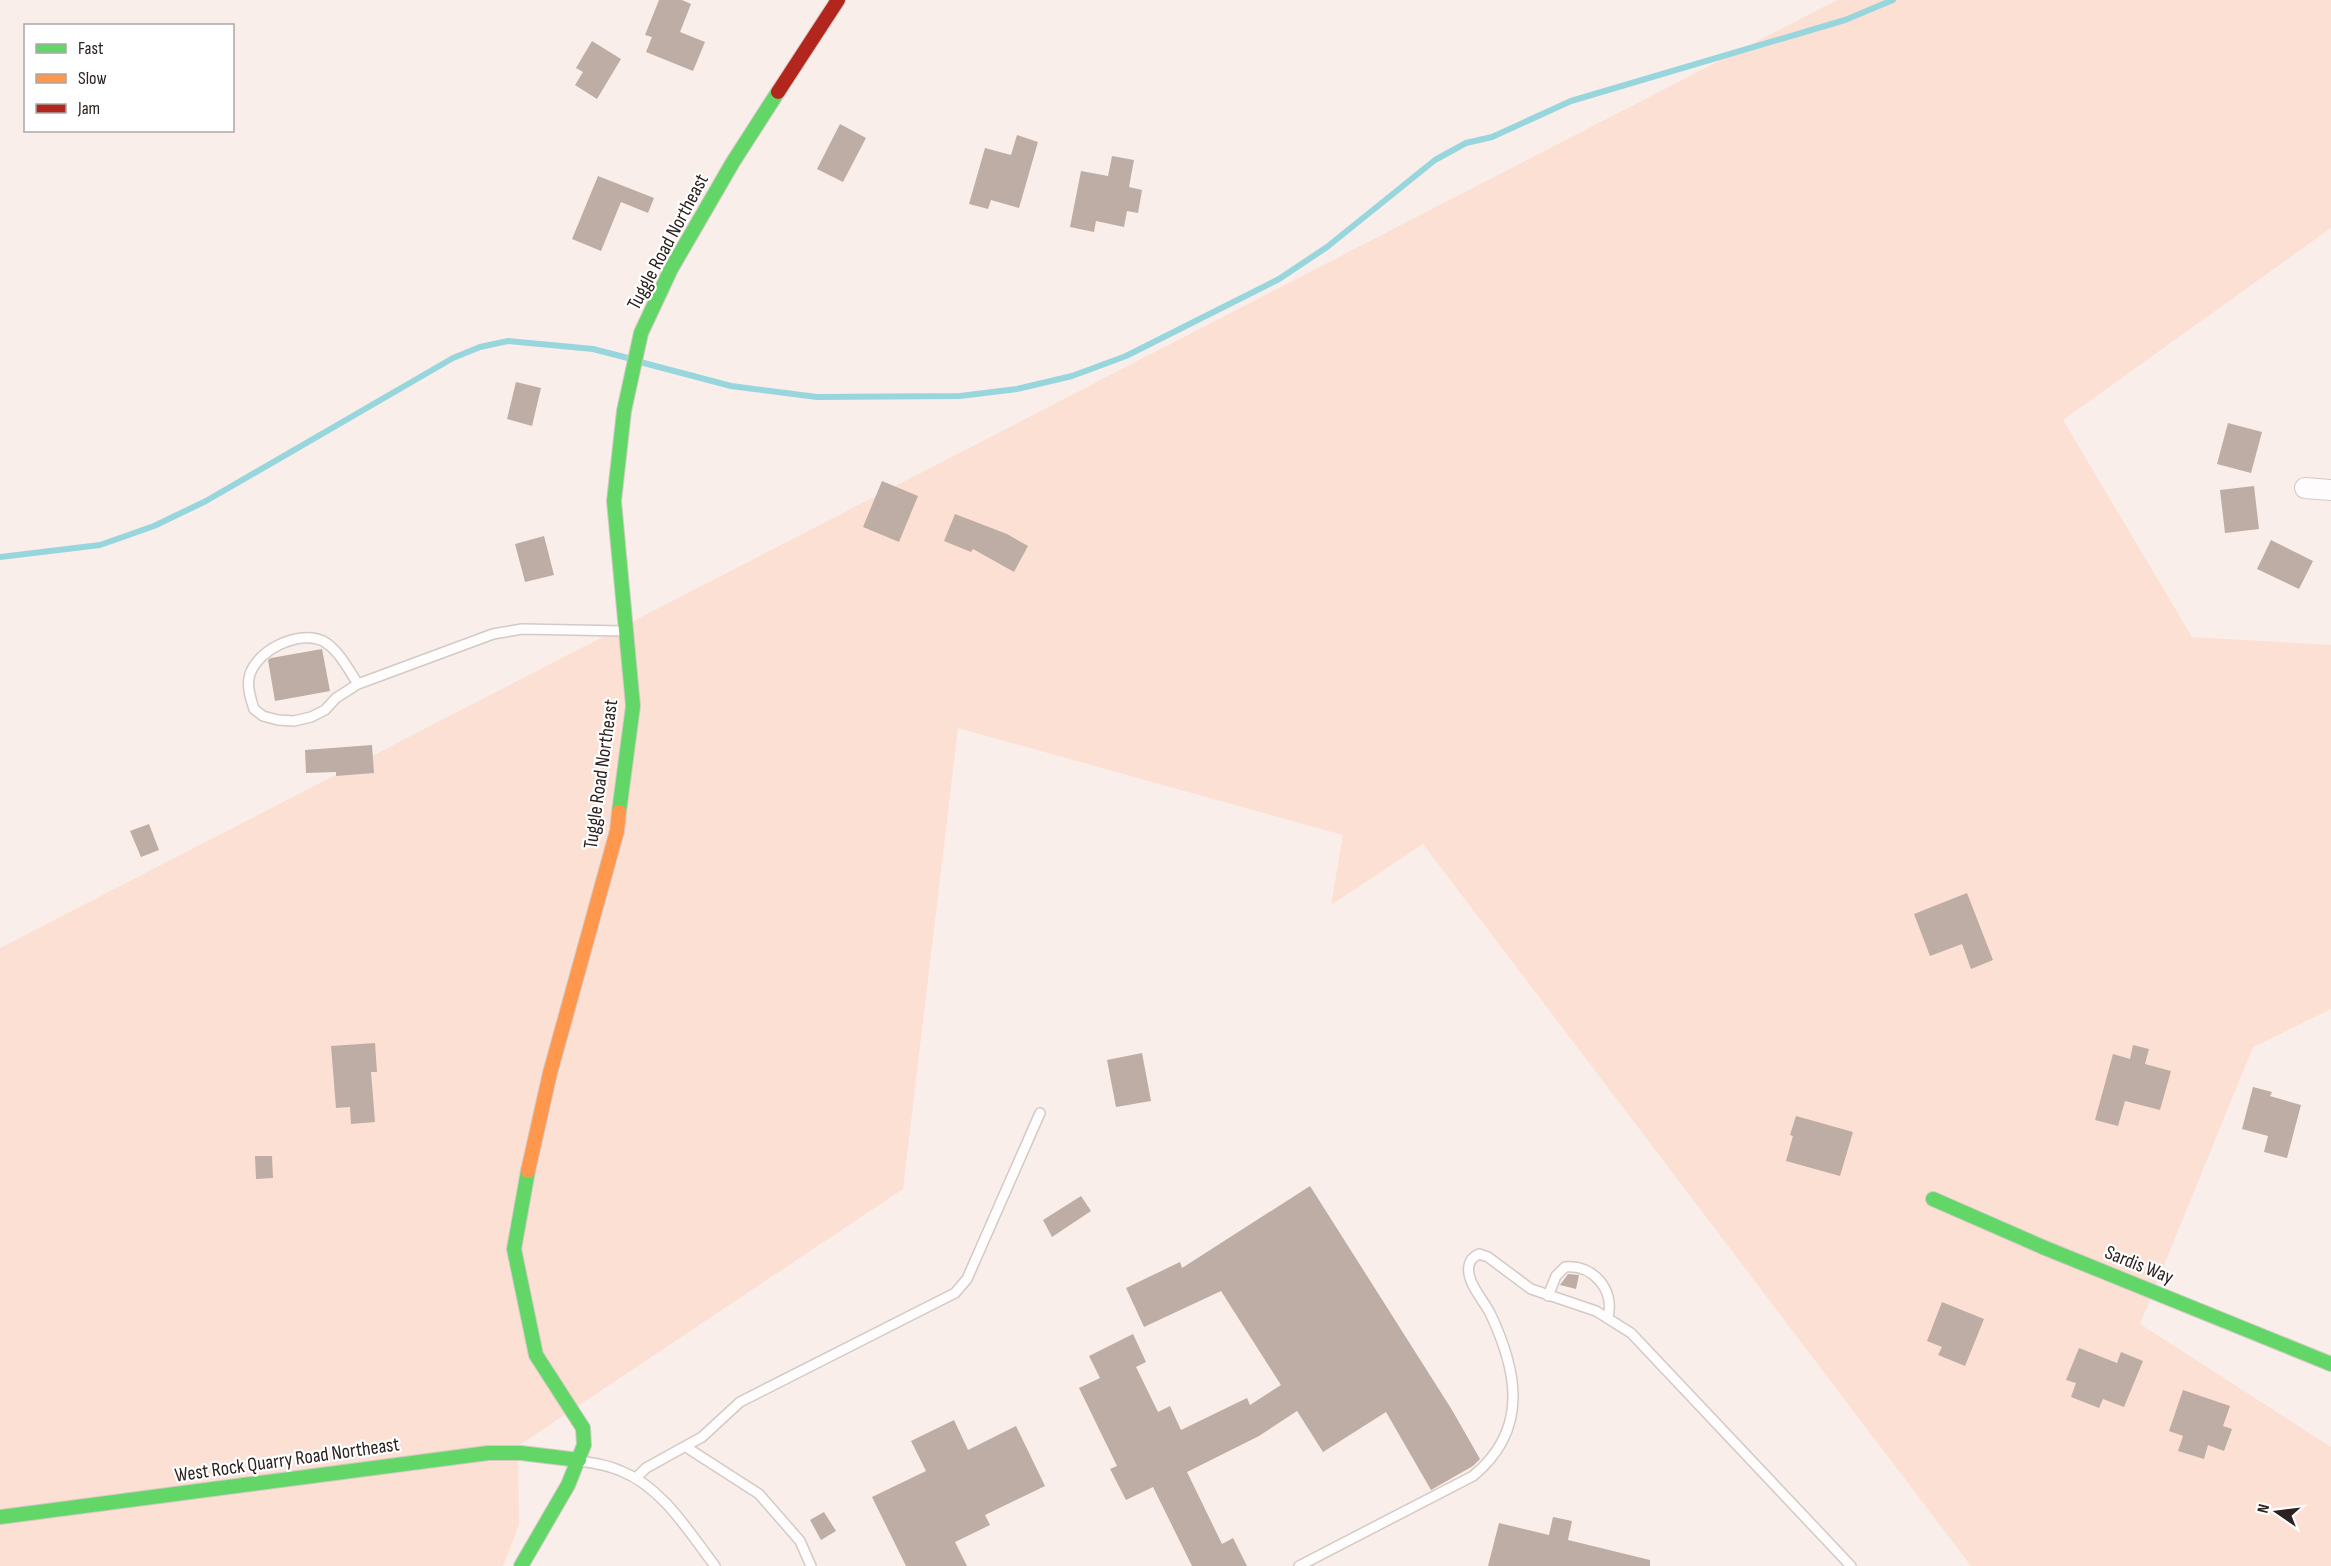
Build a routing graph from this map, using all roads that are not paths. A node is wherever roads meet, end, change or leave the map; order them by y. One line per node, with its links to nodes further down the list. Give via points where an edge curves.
1 (837, 0): 4 (street, Tuggle Road Northeast, via 671,269 641,333 624,411 614,501)
2 (2305, 488): 3 (street)
3 (2331, 490)
4 (626, 631): 5 (lane, via 522,629 493,634); 12 (street, Tuggle Road Northeast, via 633,706 617,831 550,1072 514,1249 536,1355 583,1428 584,1445)
5 (358, 684): 5 (lane, via 325,710 294,721 263,716 254,710 248,679 253,665 264,654 295,639 311,637 334,648)
6 (1040, 1113): 11 (lane, via 967,1279 955,1293 740,1402)
7 (1933, 1199): 10 (street, Sardis Way)
8 (1548, 1296): 9 (lane); 9 (lane, via 1556,1276 1565,1267 1586,1270 1606,1291 1610,1300); 18 (lane, via 1488,1257 1479,1254 1472,1258 1468,1268 1471,1281 1496,1327 1509,1365 1513,1401 1507,1434 1473,1476)
9 (1608, 1317): 19 (lane, via 1666,1367)
10 (2331, 1364)
11 (686, 1447): 13 (lane, via 646,1468); 17 (lane, via 759,1494 800,1541)
12 (579, 1461): 13 (lane, via 621,1470); 14 (street, West Rock Quarry Road Northeast, via 488,1453); 15 (street, Tuggle Road Northeast)
13 (636, 1478): 16 (lane, via 681,1522)
14 (0, 1517)
15 (520, 1566)
16 (715, 1566)
17 (811, 1566)
18 (1299, 1566)
19 (1851, 1566)

